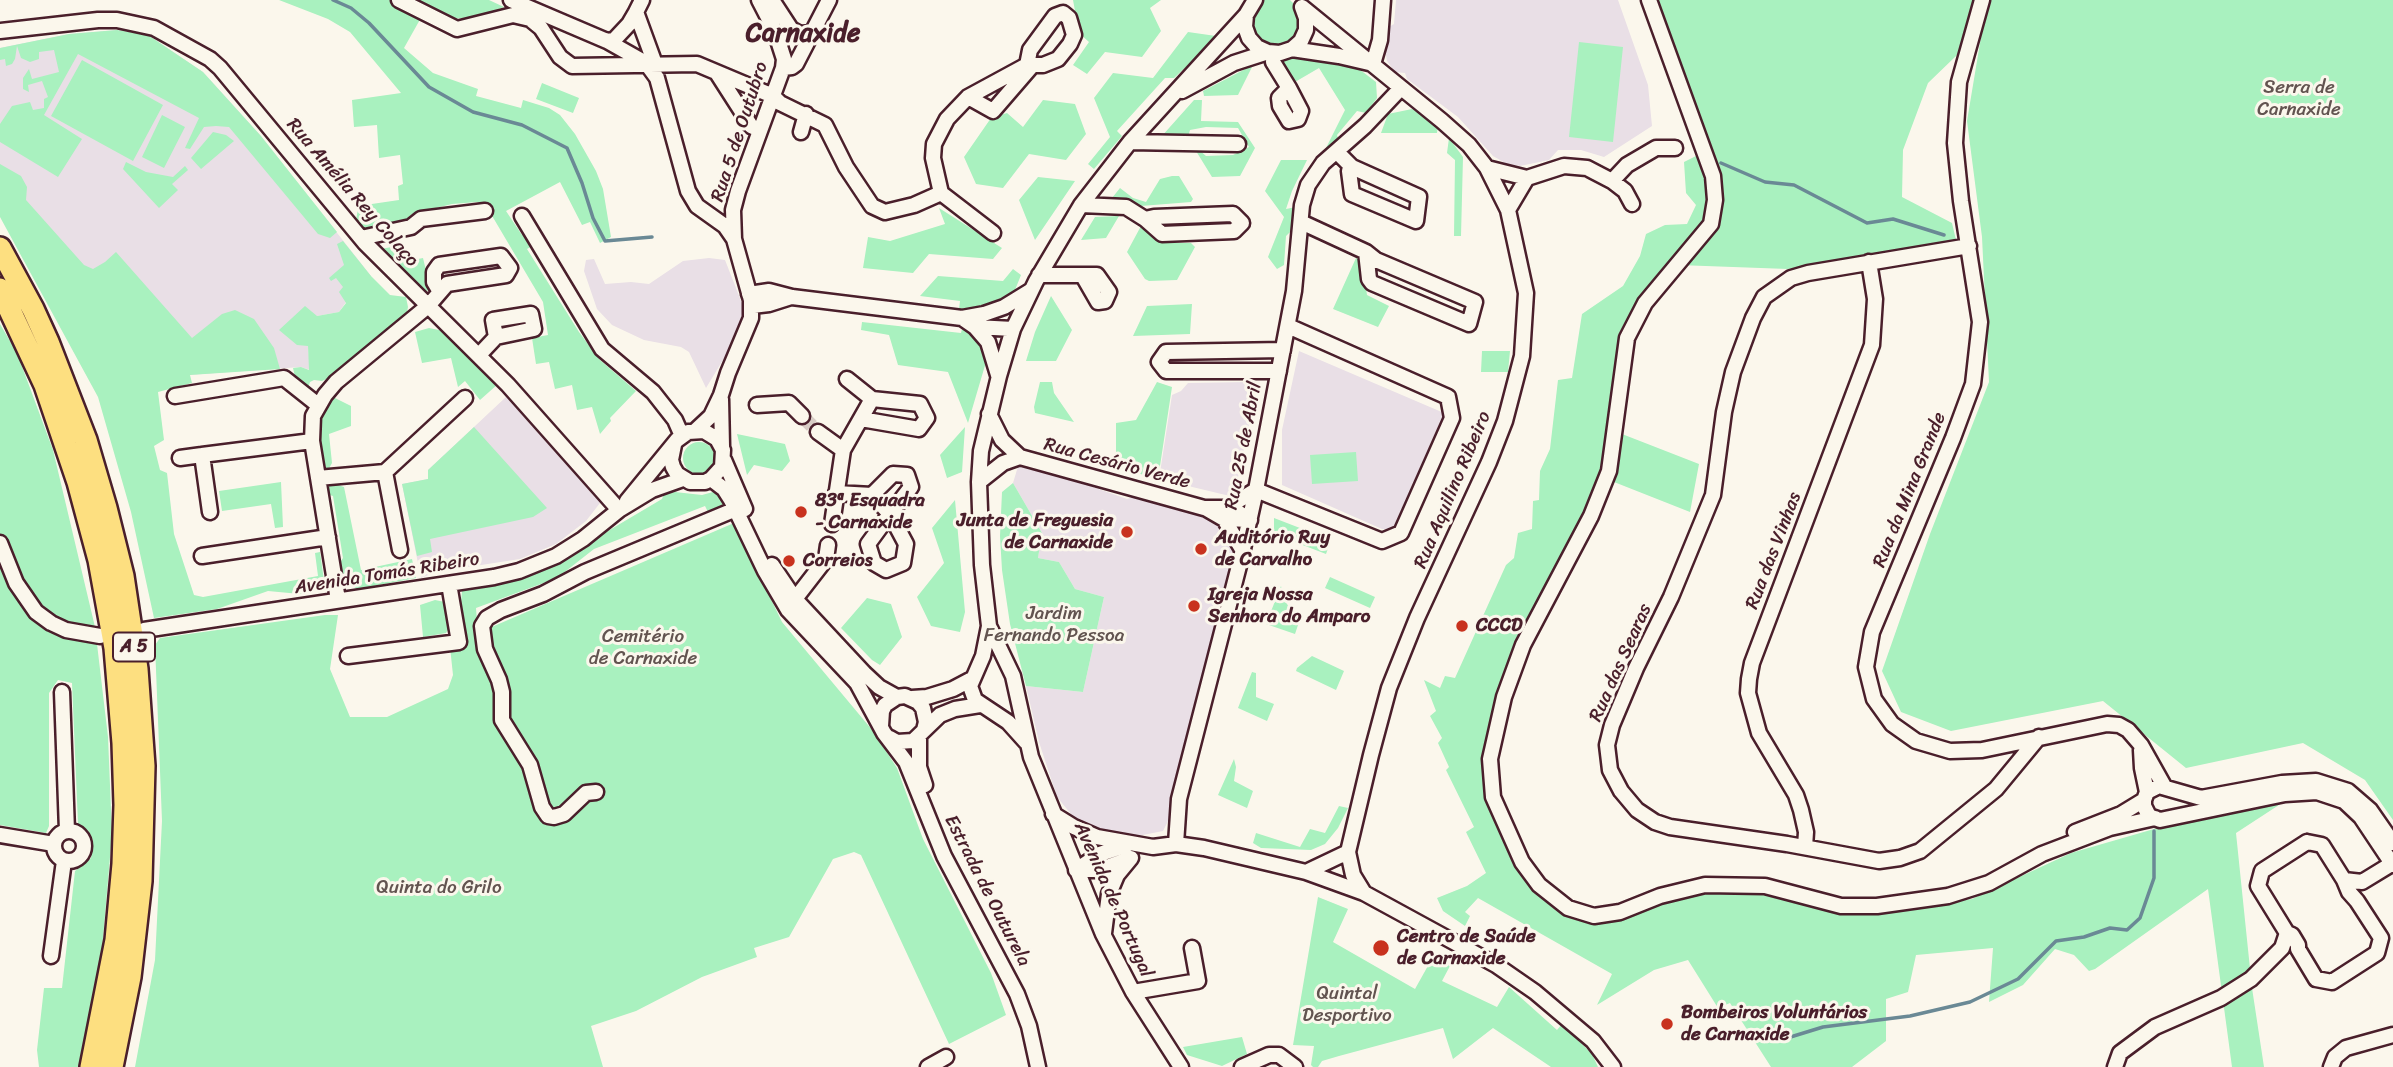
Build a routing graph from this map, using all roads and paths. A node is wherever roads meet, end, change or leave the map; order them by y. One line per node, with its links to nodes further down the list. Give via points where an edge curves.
1 (399, 0): 18 (street, via 457,29 513,15 530,19 572,66)
2 (511, 0): 15 (street)
3 (759, 0): 21 (street, Rua 5 de Outubro, via 775,31)
4 (772, 0): 14 (street, via 791,29)
5 (829, 0): 14 (street)
6 (1384, 0): 19 (street)
7 (1649, 0): 147 (street, via 1713,176 1715,200 1711,224 1645,303 1627,338 1609,471 1591,516 1523,645 1504,697 1490,759 1493,797 1522,863 1539,885 1568,908 1594,916 1705,885 1765,886 1841,906 1948,896 1979,887)
8 (1982, 0): 52 (street, Rua da Mina Grande, via 1959,82 1955,143)
9 (1299, 3): 16 (street, via 1307,18 1306,30); 19 (street, Rua Aquilino Ribeiro)
10 (1251, 5): 17 (street, via 1245,27 1249,38); 27 (street)
11 (639, 6): 15 (street, via 629,24); 18 (street)
12 (1064, 7): 20 (street, via 1030,50); 20 (street, via 1074,34 1070,44 1058,59)
13 (0, 32): 50 (street, Rua Amélia Rey Colaço, via 117,20 154,28 194,48 220,68)
14 (812, 33): 21 (street, via 796,64)
15 (607, 41): 18 (street)
16 (1292, 49): 17 (street); 19 (street, Rua Aquilino Ribeiro)
17 (1271, 53): 23 (street); 27 (street, via 1234,62)
18 (650, 64): 22 (street, via 697,64); 45 (street, via 688,191)
19 (1373, 64): 24 (street, Rua Aquilino Ribeiro)
20 (1030, 65): 26 (street); 26 (street, via 993,111)
21 (783, 68): 25 (street, Rua 5 de Outubro)
22 (717, 73): 25 (street); 29 (street, via 751,125)
23 (1289, 88)
24 (1401, 88): 34 (street, Rua 25 de Abril); 36 (street, Rua Aquilino Ribeiro, via 1469,145)
25 (773, 96): 28 (street); 29 (street, Rua 5 de Outubro)
26 (968, 97): 39 (street, via 947,119 934,144)
27 (1172, 97): 31 (street)
28 (806, 114): 30 (street); 39 (street, via 825,125 872,206 885,212)
29 (760, 130): 40 (street, Rua 5 de Outubro)
30 (801, 132)
31 (1130, 142): 32 (street); 42 (street)
32 (1238, 144)
33 (1675, 148): 38 (street, via 1656,149 1627,164)
34 (1336, 152): 35 (street); 48 (street, Rua 25 de Abril, via 1308,185)
35 (1352, 167): 35 (street, via 1352,194 1416,221 1419,197)
36 (1487, 168): 37 (street); 43 (street, Rua Aquilino Ribeiro)
37 (1527, 178): 38 (street, via 1564,166 1587,168); 43 (street)
38 (1612, 181): 41 (street)
39 (941, 194): 49 (street)
40 (735, 204): 45 (street, via 723,213); 51 (street, Rua 5 de Outubro)
41 (1632, 204)
42 (1081, 205): 47 (street, via 1126,207); 56 (street)
43 (1508, 210): 146 (street, Rua Aquilino Ribeiro, via 1526,293 1515,389 1489,462 1389,688)
44 (485, 211): 50 (street, via 421,219 411,227)
45 (705, 212): 51 (street)
46 (522, 216): 86 (street, via 602,349 653,392)
47 (1145, 219): 47 (street, via 1162,234 1234,231 1242,223 1233,214)
48 (1301, 222): 54 (street); 65 (street, Rua 25 de Abril)
49 (992, 233)
50 (361, 238): 62 (street, Rua Amélia Rey Colaço)
51 (734, 239): 61 (street)
52 (1969, 246): 55 (street, Rua das Searas); 128 (street, Rua da Mina Grande, via 1980,322 1973,384 1872,632 1866,667 1874,699 1892,724 1916,741 1950,751 1982,750)
53 (0, 248): 166 (highway, A 5, via 43,331 86,440 123,576 137,669 144,849 130,977)
54 (1366, 252): 54 (street, via 1372,283 1469,324 1475,302)
55 (1869, 262): 134 (street, Rua das Vinhas, via 1875,299 1872,345 1749,679 1748,693 1759,733); 143 (street, Rua das Searas, via 1791,278 1764,297 1734,372 1713,495 1619,706 1607,745 1621,791 1655,822)
56 (1040, 275): 57 (street); 59 (street)
57 (1083, 276)
58 (0, 289): 165 (highway, A 5, via 45,385 67,448 91,527 115,648 123,743 123,864 116,940)
59 (1032, 291): 63 (street); 67 (street)
60 (440, 292): 60 (street, via 447,284 506,275 510,268 502,256 439,265 434,282); 62 (street)
61 (751, 300): 64 (street, via 769,304 792,297); 76 (street, Avenida Tomás Ribeiro, via 751,318)
62 (428, 306): 71 (street, Rua Amélia Rey Colaço); 80 (street, via 336,382)
63 (984, 314): 64 (street); 67 (street)
64 (962, 318): 66 (street)
65 (1287, 326): 70 (street, Rua 25 de Abril); 98 (street, via 1448,397 1452,418 1401,533 1382,541)
66 (975, 327): 67 (street); 74 (street, via 988,342)
67 (1013, 328): 74 (street)
68 (496, 337): 71 (street)
69 (1241, 350): 70 (street); 72 (street, via 1247,358); 72 (street, via 1166,352 1159,362 1166,371)
70 (1283, 350): 73 (street, Rua 25 de Abril)
71 (479, 355): 102 (street, Rua Amélia Rey Colaço)
72 (1242, 371): 73 (street)
73 (1279, 371): 98 (street, Rua 25 de Abril)
74 (999, 376): 82 (street)
75 (847, 379): 79 (street)
76 (722, 395): 86 (street, Avenida Tomás Ribeiro, via 710,416); 89 (street, Avenida Tomás Ribeiro)
77 (175, 396): 80 (street, via 285,378)
78 (465, 398): 93 (street)
79 (872, 399): 84 (street); 84 (street, via 920,404 927,418 919,429)
80 (318, 405): 87 (street)
81 (757, 405): 83 (street, via 789,404)
82 (989, 414): 91 (street, Rua Cesário Verde, via 1002,440); 97 (street)
83 (802, 416)
84 (861, 419): 88 (street)
85 (818, 432): 88 (street)
86 (684, 437): 89 (street, via 711,434); 95 (street, via 672,452 673,467); 102 (street, Avenida Tomás Ribeiro)
87 (312, 441): 90 (street); 94 (street)
88 (843, 450): 99 (street)
89 (723, 453): 96 (street, via 722,467); 114 (street, via 760,543)
90 (202, 455): 92 (street); 103 (street)
91 (1020, 457): 97 (street, Rua Cesário Verde, via 1003,463); 104 (street, Rua Cesário Verde)
92 (180, 458)
93 (385, 471): 94 (street); 110 (street)
94 (318, 478): 107 (street)
95 (683, 479): 96 (street, via 697,483); 102 (street, Avenida Tomás Ribeiro, via 652,490)
96 (711, 479): 101 (street, Estrada de Outurela, via 724,489)
97 (979, 482): 116 (street)
98 (1256, 490): 104 (street); 105 (street, Rua 25 de Abril)
99 (836, 493): 100 (street); 106 (street)
100 (872, 495): 100 (street, via 890,514 911,487 906,475 893,474)
101 (736, 509): 126 (street, Estrada de Outurela, via 788,610 857,683); 132 (street, via 501,610 482,626 485,649 502,692 502,720 530,765 548,816 564,814 586,793)
102 (619, 510): 113 (street, Avenida Tomás Ribeiro, via 543,563)
103 (211, 512)
104 (1225, 514): 105 (street, Rua Cesário Verde); 111 (street)
105 (1250, 520): 111 (street, Rua 25 de Abril)
106 (832, 524)
107 (328, 537): 112 (street); 115 (street)
108 (0, 543): 118 (street, via 16,583 37,612 66,630)
109 (828, 545): 114 (street, via 826,559)
110 (400, 550)
111 (1243, 551): 142 (street, Rua 25 de Abril, via 1179,799)
112 (202, 556)
113 (449, 584): 115 (street, Avenida Tomás Ribeiro); 119 (street, via 458,642)
114 (795, 599): 124 (street, via 879,687)
115 (338, 600): 117 (street, Avenida Tomás Ribeiro)
116 (989, 625): 120 (street); 121 (street, via 983,656)
117 (144, 630)
118 (100, 636)
119 (348, 656)
120 (1008, 670): 121 (street, via 988,664); 122 (street)
121 (973, 675): 124 (street, via 940,693); 125 (street, via 972,693)
122 (1015, 690): 125 (street, via 1002,707); 129 (street, Avenida de Portugal)
123 (62, 692): 138 (street)
124 (905, 698): 126 (street, via 891,700 882,711); 127 (street, via 918,702 926,715)
125 (984, 706): 127 (street, via 940,715); 129 (street, Avenida de Portugal)
126 (885, 732): 127 (street, via 905,743); 168 (street, Estrada de Outurela, via 906,762 944,856 1017,994)
127 (922, 733): 169 (street, Estrada de Outurela, via 918,757 923,779 951,850 1026,991)
128 (2039, 737): 130 (street, Rua da Mina Grande, via 2119,724); 144 (street, Rua das Searas, via 1996,789 1920,851 1879,861)
129 (1026, 742): 135 (street, Avenida de Portugal)
130 (2141, 745): 131 (street, Rua da Mina Grande); 133 (street)
131 (2168, 788): 133 (street, via 2155,787); 136 (street, via 2177,801); 140 (street, via 2201,798 2316,781 2348,791 2370,810)
132 (596, 792)
133 (2146, 796): 137 (street, via 2146,811); 147 (street, via 2121,814 2064,838)
134 (1801, 810): 143 (street); 144 (street, Rua das Vinhas)
135 (1053, 814): 145 (street); 150 (street, Avenida de Portugal)
136 (2171, 816): 137 (street); 149 (street, via 2316,792 2344,801)
137 (2155, 818): 147 (street, via 2110,828)
138 (67, 831): 141 (street); 148 (street, via 79,835 84,848 77,859)
139 (0, 835): 141 (street)
140 (2389, 837): 149 (street, via 2386,842)
141 (54, 844): 148 (street, via 57,856)
142 (1176, 844): 145 (street); 151 (street)
143 (1787, 844): 144 (street, Rua das Searas)
144 (1805, 847)
145 (1130, 851): 150 (street, via 1100,854); 157 (street, via 1109,894)
146 (1348, 852): 151 (street); 154 (street, via 1353,875)
147 (2042, 854)
148 (64, 860): 161 (street)
149 (2393, 860): 153 (street)
150 (1076, 870): 157 (street, Avenida de Portugal)
151 (1306, 872): 154 (street)
152 (2344, 880): 153 (street); 155 (street); 156 (street, via 2322,845 2307,842 2262,871 2258,886)
153 (2362, 882): 155 (street)
154 (1364, 893): 173 (street, via 1496,965 1535,992 1593,1041)
155 (2357, 901): 160 (street, via 2381,938 2378,953 2332,982 2316,979)
156 (2287, 933): 159 (street); 160 (street)
157 (1104, 934): 162 (street, Avenida de Portugal)
158 (1192, 947): 162 (street, via 1198,981)
159 (2282, 948): 160 (street); 174 (street, via 2231,992 2155,1027 2120,1053)
160 (2298, 949)
161 (51, 956)
162 (1133, 992): 170 (street, Avenida de Portugal)
163 (2393, 1035): 175 (street, via 2346,1048)
164 (946, 1057): 167 (street)
165 (91, 1067)
166 (112, 1067)
167 (928, 1067)
168 (1038, 1067)
169 (1048, 1067)
170 (1181, 1067)
171 (1242, 1067): 172 (street, via 1279,1055)
172 (1295, 1067)
173 (1613, 1067)
174 (2115, 1067)
175 (2331, 1067)

